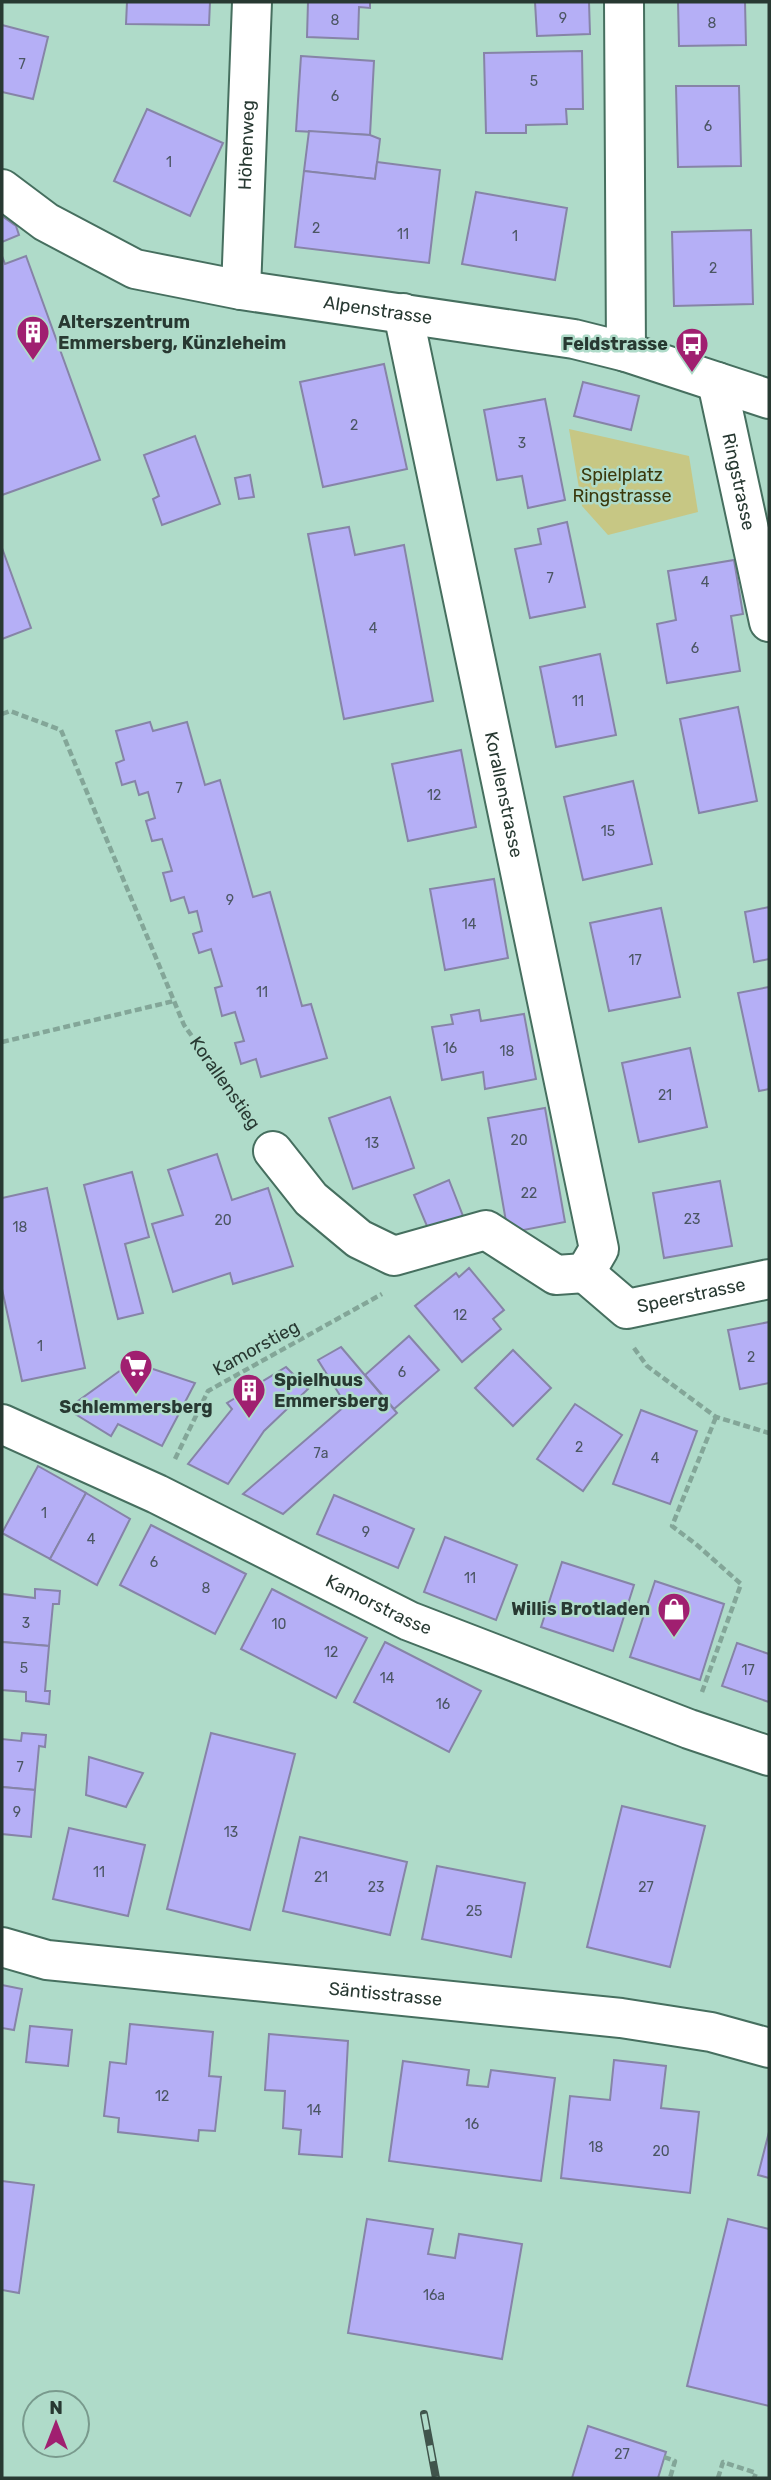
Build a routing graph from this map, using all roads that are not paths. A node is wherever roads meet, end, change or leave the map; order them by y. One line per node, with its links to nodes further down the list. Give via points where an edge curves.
1 (252, 2): 4 (street, Höhenweg)
2 (624, 2): 6 (street)
3 (2, 189): 4 (street, Alpenstrasse, via 46,222 135,269)
4 (241, 289): 5 (street, Alpenstrasse)
5 (403, 313): 6 (street, Alpenstrasse, via 574,339); 11 (street, Korallenstrasse, via 599,1249)
6 (626, 352): 7 (street, Alpenstrasse)
7 (718, 382): 8 (street, Alpenstrasse); 9 (street, Ringstrasse)
8 (769, 399)
9 (769, 622)
10 (273, 1151): 11 (street, via 311,1199 359,1239 394,1256 486,1230 556,1275)
11 (585, 1273): 12 (street, Speerstrasse, via 627,1309)
12 (769, 1279)
13 (2, 1424): 14 (street, Kamorstrasse, via 157,1494 409,1621)
14 (769, 1756)
15 (2, 1947): 16 (street, Säntisstrasse, via 47,1960 621,2018 710,2032)
16 (769, 2048)

